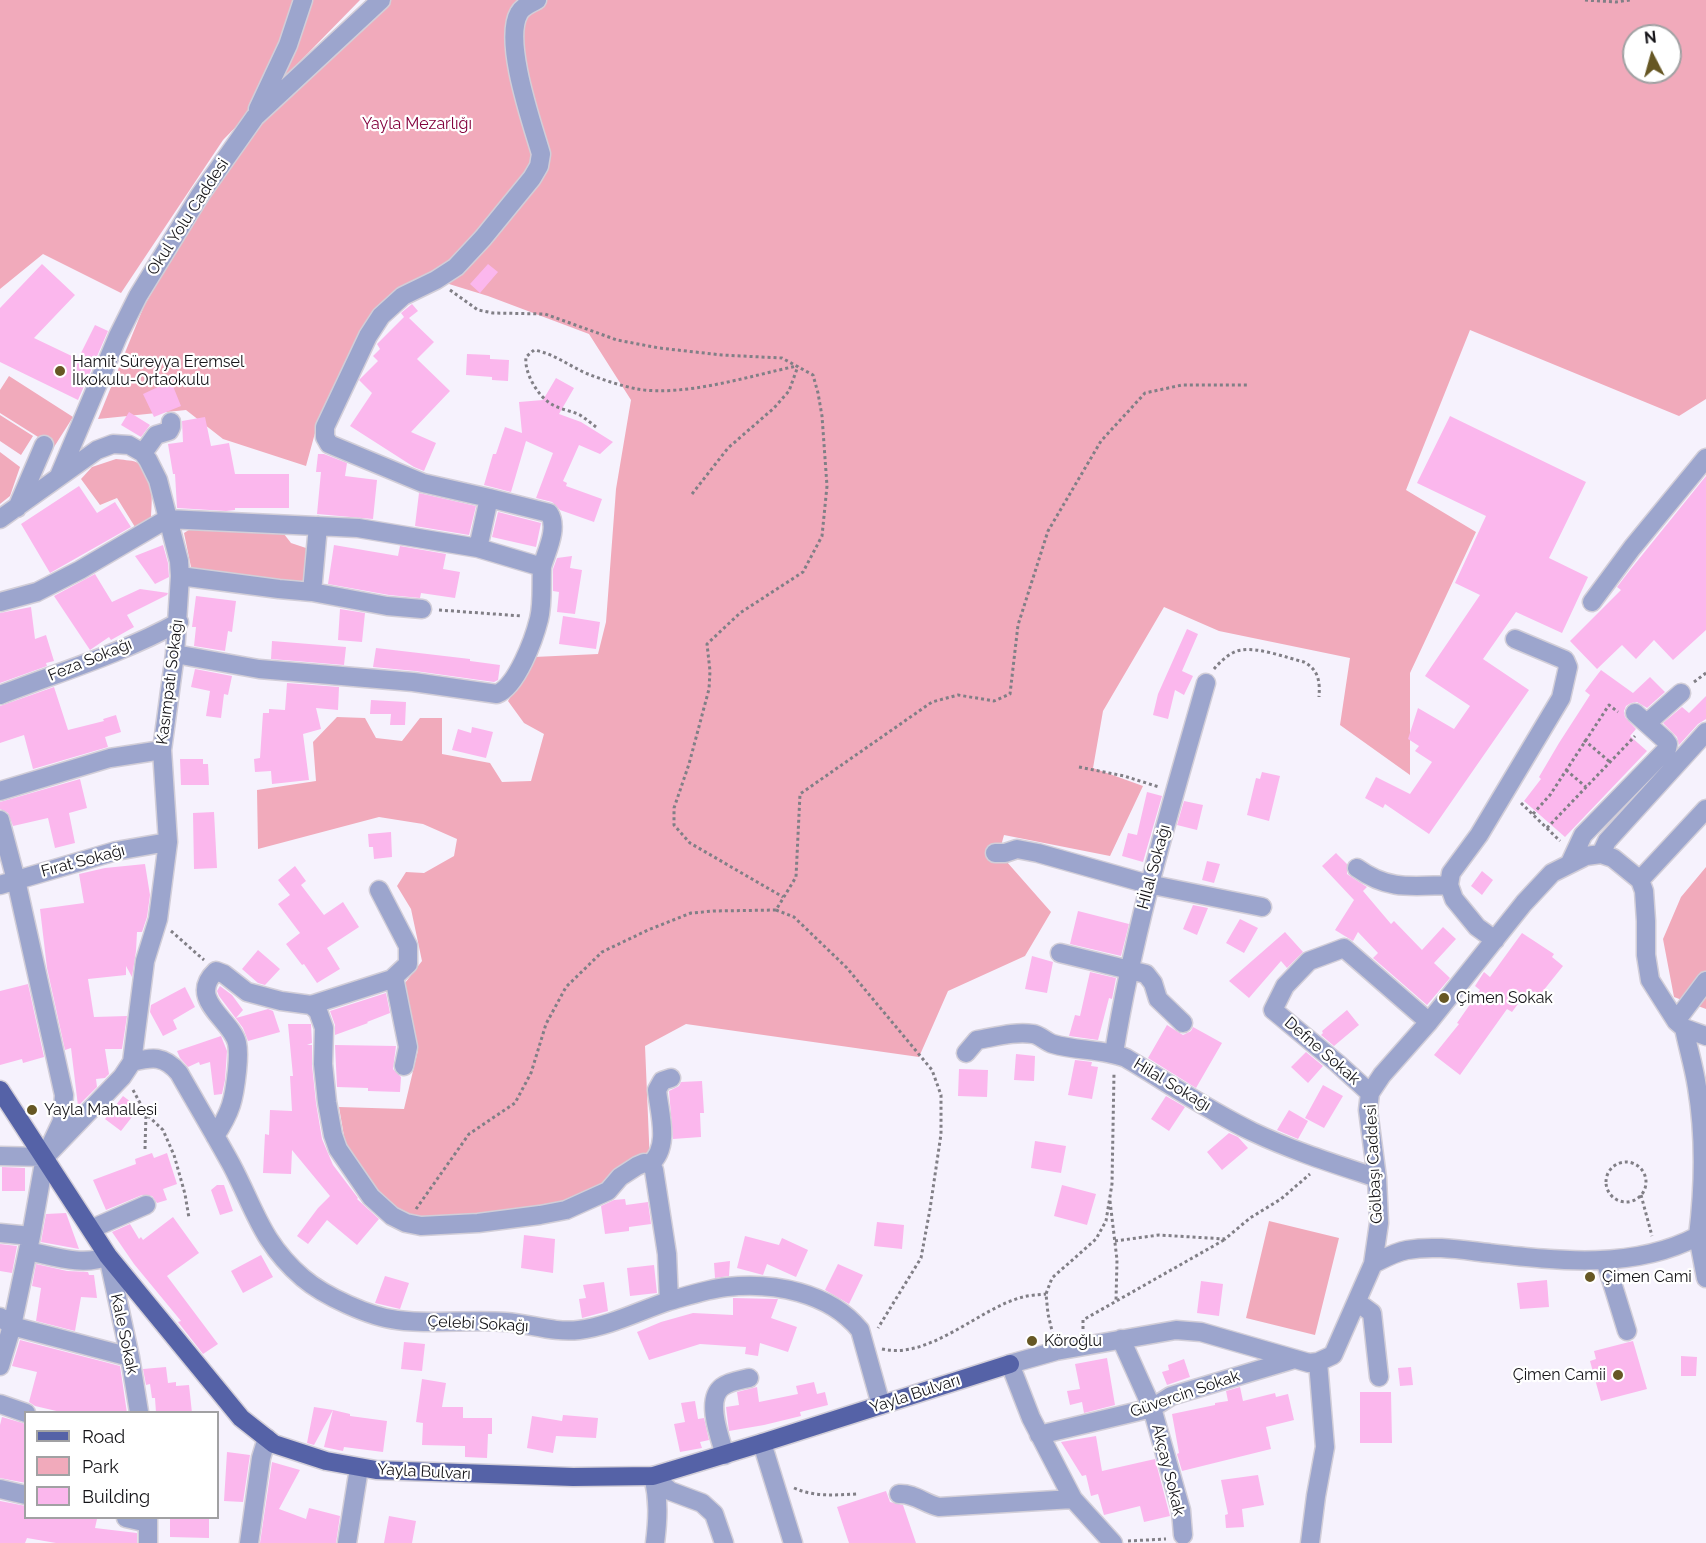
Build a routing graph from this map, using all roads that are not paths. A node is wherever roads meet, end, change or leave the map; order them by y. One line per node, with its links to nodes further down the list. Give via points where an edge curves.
1 (303, 0): 4 (street, via 288,45)
2 (381, 0): 4 (street, Okul Yolu Caddesi)
3 (537, 0): 10 (street, via 518,14 514,53 541,154 539,166 518,197 456,267 403,296 381,316 325,427 329,444 423,483)
4 (255, 117): 9 (street, Okul Yolu Caddesi, via 200,195 138,296)
5 (171, 422): 7 (street, via 169,431 156,435)
6 (44, 445): 11 (street)
7 (142, 453): 9 (street, via 129,445 113,444 97,450); 13 (street, Kasımpatı Sokağı, via 158,480)
8 (1706, 458): 20 (street)
9 (59, 478): 11 (street)
10 (489, 498): 15 (street); 16 (street, via 549,513 553,527)
11 (17, 508): 12 (street)
12 (0, 519)
13 (167, 519): 14 (street); 17 (street, Kasımpatı Sokağı); 19 (street, via 37,592)
14 (318, 526): 15 (street, via 358,528); 18 (street)
15 (478, 548): 16 (street)
16 (542, 567): 24 (street, via 539,618 522,664 504,692 497,694 413,682 259,669)
17 (180, 576): 18 (street); 22 (street, Kasımpatı Sokağı)
18 (312, 592): 21 (street)
19 (0, 602)
20 (1592, 602)
21 (422, 609)
22 (179, 622): 24 (street, Kasımpatı Sokağı); 27 (street, Feza Sokağı, via 90,662)
23 (1515, 639): 41 (street, via 1565,660 1565,683 1560,698 1479,835 1451,873)
24 (175, 654): 29 (street, Kasımpatı Sokağı)
25 (1206, 683): 40 (street, Hİlal Sokağı)
26 (1681, 693): 36 (street, via 1641,718 1668,744 1667,749 1583,835)
27 (0, 695)
28 (1706, 732): 35 (street, via 1607,841)
29 (162, 750): 30 (street, via 110,758); 33 (street, Kasımpatı Sokağı)
30 (0, 791)
31 (1706, 809): 38 (street)
32 (0, 820): 39 (street)
33 (168, 842): 39 (street, Fırat Sokağı, via 116,851); 57 (street, Kasımpatı Sokağı, via 158,919 145,961)
34 (994, 853): 40 (street, via 1017,849 1038,853)
35 (1601, 854): 36 (street, Gölbaşı Caddesi); 38 (street, via 1613,858)
36 (1570, 863): 44 (street, Gölbaşı Caddesi, via 1537,887)
37 (1357, 868): 41 (street, via 1392,886)
38 (1640, 880): 52 (street, via 1650,980)
39 (8, 882): 63 (street, via 64,1095 62,1121)
40 (1149, 884): 43 (street); 46 (street, Hİlal Sokağı)
41 (1449, 885): 44 (street, via 1462,910)
42 (379, 890): 47 (street, via 408,946 408,964)
43 (1262, 906)
44 (1495, 940): 50 (street, Gölbaşı Caddesi)
45 (1060, 953): 46 (street)
46 (1128, 969): 51 (street, via 1146,974 1158,999); 55 (street, Hİlal Sokağı)
47 (394, 977): 49 (street); 56 (street, via 408,1047)
48 (1706, 981): 52 (street)
49 (311, 1005): 61 (street, via 247,992 216,971 210,977 208,1001 237,1040 239,1054 234,1100); 64 (street, via 318,1011 324,1028 327,1102 338,1149 371,1197 406,1223 478,1223 566,1209 608,1191 637,1166)
50 (1429, 1022): 60 (street, Gölbaşı Caddesi); 60 (street, Defne Sokak, via 1344,948 1309,961 1285,986 1273,1010)
51 (1183, 1023)
52 (1680, 1025): 53 (street); 69 (street, via 1697,1087 1701,1123)
53 (1706, 1036)
54 (966, 1053): 55 (street, Hilal Sokağı, via 977,1040 1017,1033 1035,1034 1052,1044)
55 (1114, 1053): 65 (street, Hilal Sokağı, via 1252,1132)
56 (404, 1066)
57 (127, 1070): 61 (street, Çelebi Sokağı, via 151,1058 171,1064); 63 (street)
58 (671, 1078): 64 (street, via 662,1081 657,1090 661,1142)
59 (0, 1090): 63 (main road, Yayla Bulvarı)
60 (1370, 1094): 65 (street, Gölbaşı Caddesi, via 1368,1110)
61 (215, 1136): 75 (street, Çelebi Sokağı, via 272,1246 327,1295 361,1309 396,1320 506,1322 562,1331 608,1324)
62 (0, 1156): 63 (street)
63 (45, 1157): 67 (main road, Yayla Bulvarı); 70 (street)
64 (651, 1164): 75 (street, via 667,1254)
65 (1377, 1178): 73 (street, Gölbaşı Caddesi, via 1379,1223)
66 (146, 1205): 67 (street)
67 (91, 1229): 71 (main road, Yayla Bulvarı)
68 (0, 1233): 70 (street)
69 (1698, 1236): 72 (street, via 1656,1252); 74 (street)
70 (29, 1244): 71 (street, via 81,1261 98,1261); 77 (street)
71 (108, 1256): 80 (street, Kale Sokak); 93 (main road, Yayla Bulvarı, via 241,1418)
72 (1605, 1260): 73 (street, via 1545,1259 1431,1247 1405,1250); 78 (street)
73 (1372, 1264): 76 (street, Gölbaşı Caddesi)
74 (1706, 1278)
75 (669, 1302): 88 (street, Çelebi Sokağı, via 725,1287 754,1286 786,1289 827,1304 860,1330)
76 (1357, 1302): 82 (street, Gölbaşı Caddesi, via 1333,1354); 85 (street, via 1372,1313)
77 (6, 1321): 80 (street); 84 (street)
78 (1627, 1331)
79 (1120, 1340): 81 (street, via 1176,1330 1201,1332); 83 (street); 89 (street, Akçay Sokak)
80 (130, 1357): 90 (street, Kale Sokak)
81 (1295, 1359): 82 (street); 89 (street, Güvercin Sokak, via 1171,1396)
82 (1318, 1362): 111 (street, via 1325,1447)
83 (1010, 1364): 88 (main road, Yayla Bulvarı); 92 (street)
84 (0, 1366)
85 (1379, 1377)
86 (749, 1378): 95 (street, via 722,1387 716,1395 717,1429)
87 (0, 1404): 91 (street)
88 (881, 1405): 94 (main road, Yayla Bulvarı)
89 (1152, 1407): 92 (street, Güvercin Sokak); 103 (street, Akçay Sokak, via 1181,1510)
90 (139, 1411)
91 (24, 1412)
92 (1039, 1435): 101 (street)
93 (267, 1438): 96 (main road, Yayla Bulvarı, via 295,1451); 106 (street)
94 (762, 1443): 95 (main road, Yayla Bulvarı); 110 (street)
95 (725, 1455): 97 (main road, Yayla Bulvarı)
96 (358, 1468): 97 (main road, Yayla Bulvarı, via 505,1476); 107 (street)
97 (652, 1476): 108 (street, via 658,1497); 109 (street, via 670,1491 708,1508)
98 (0, 1489): 99 (street)
99 (24, 1494)
100 (899, 1494): 101 (street, via 909,1494 939,1508)
101 (1073, 1499): 104 (street)
102 (148, 1520): 105 (street)
103 (1183, 1535)
104 (1112, 1542)
105 (148, 1543)
106 (249, 1543)
107 (347, 1543)
108 (655, 1543)
109 (724, 1543)
110 (793, 1543)
111 (1310, 1543)

